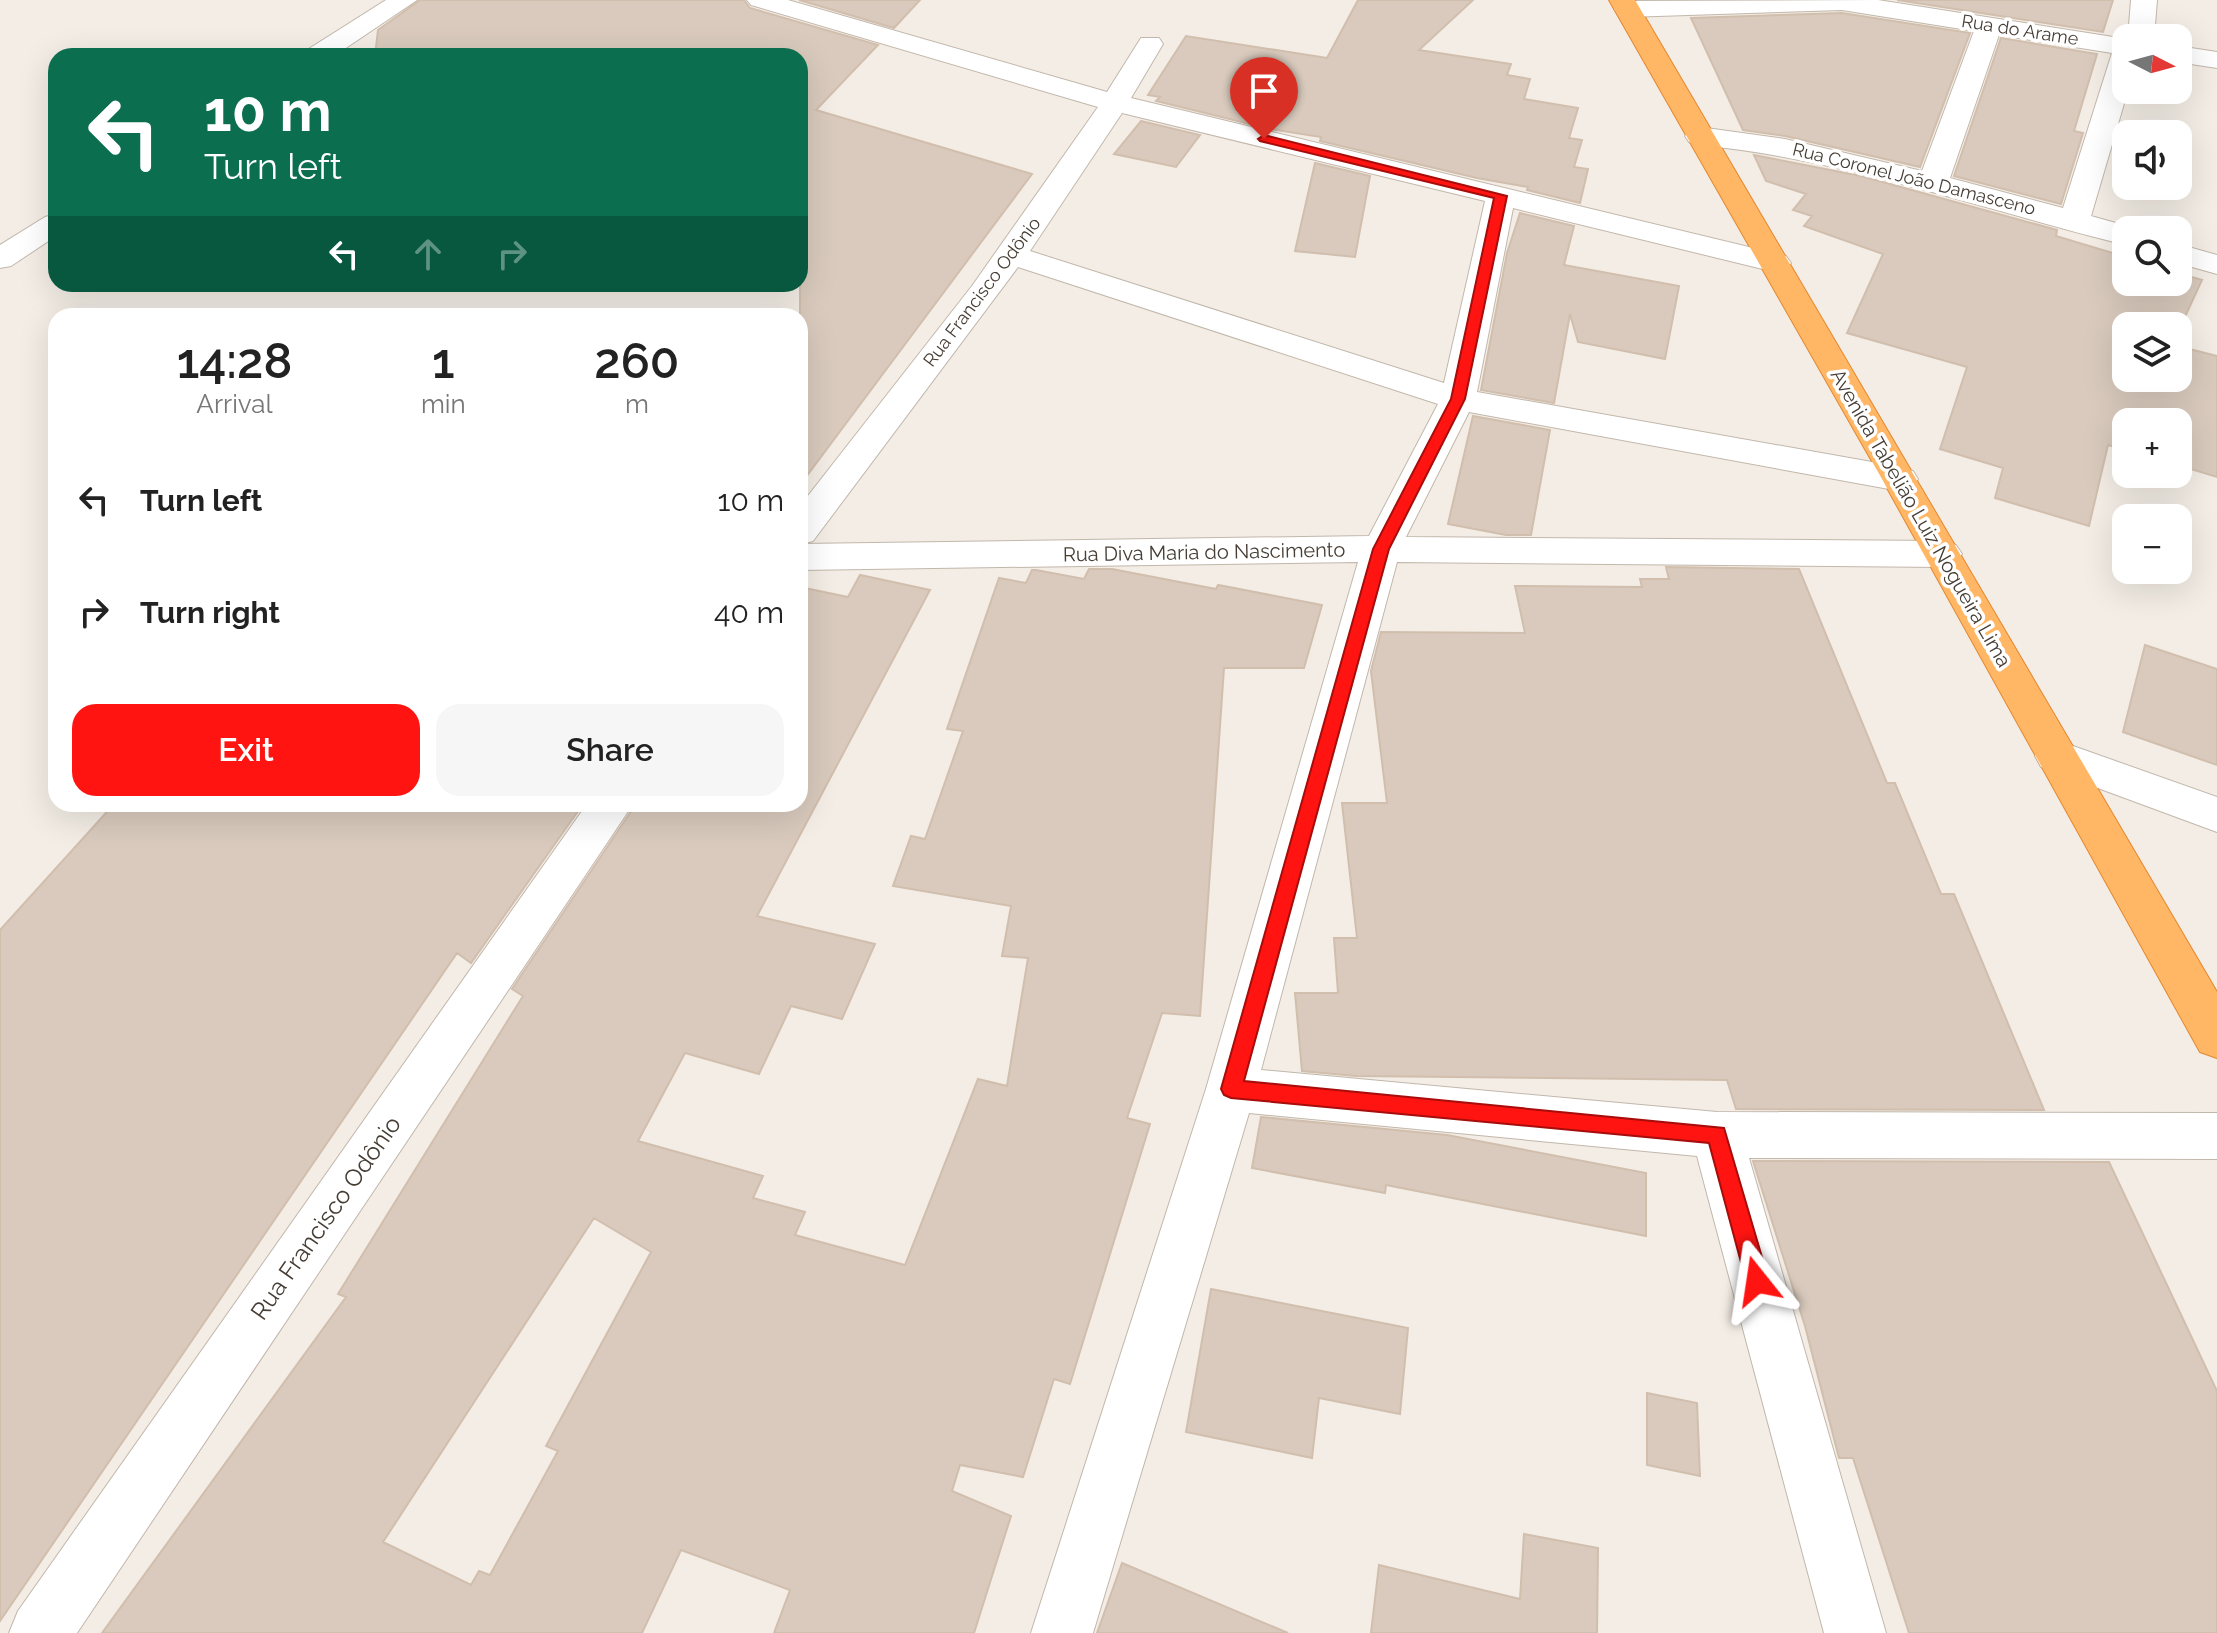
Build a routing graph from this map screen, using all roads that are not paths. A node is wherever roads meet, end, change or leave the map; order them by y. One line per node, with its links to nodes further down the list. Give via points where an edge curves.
1 (404, 0): 9 (street)
2 (760, 0): 13 (street)
3 (2144, 0): 5 (street)
4 (1625, 4): 6 (street, Rua do Arame, via 1831,2); 14 (highway, Avenida Tabelião Luiz Nogueira Lima)
5 (2142, 24)
6 (1989, 25): 8 (street, Rua do Arame); 15 (street)
7 (1150, 44): 13 (street, Rua Francisco Odônio)
8 (2112, 47)
9 (329, 48)
10 (2192, 56): 11 (street)
11 (2217, 60)
12 (2112, 96): 17 (street)
13 (1116, 103): 16 (street); 20 (street, Rua Francisco Odônio)
14 (1699, 136): 15 (street, Rua Coronel João Damasceno, via 1756,140); 23 (highway, Avenida Tabelião Luiz Nogueira Lima)
15 (1933, 183): 17 (street, Rua Coronel João Damasceno)
16 (1501, 196): 23 (street); 25 (street)
17 (2075, 219): 19 (street, Rua Coronel João Damasceno)
18 (48, 228): 22 (street)
19 (2112, 231)
20 (1012, 255): 25 (street); 27 (street, Rua Francisco Odônio)
21 (2192, 257): 24 (street)
22 (0, 259)
23 (1775, 263): 26 (highway, Avenida Tabelião Luiz Nogueira Lima)
24 (2217, 265)
25 (1458, 399): 26 (street); 28 (street)
26 (1900, 479): 29 (highway, Avenida Tabelião Luiz Nogueira Lima)
27 (808, 522)
28 (1381, 549): 29 (street, Rua Diva Maria do Nascimento); 30 (street, Rua Diva Maria do Nascimento); 35 (street)
29 (1943, 554): 31 (highway, Avenida Tabelião Luiz Nogueira Lima)
30 (808, 557)
31 (2056, 756): 33 (street); 34 (highway, Avenida Tabelião Luiz Nogueira Lima)
32 (605, 812): 38 (street, Rua Francisco Odônio)
33 (2217, 815)
34 (2217, 1037)
35 (1231, 1089): 36 (street); 39 (street)
36 (1717, 1135): 37 (street); 40 (street)
37 (2217, 1136)
38 (40, 1633)
39 (1062, 1633)
40 (1855, 1633)

